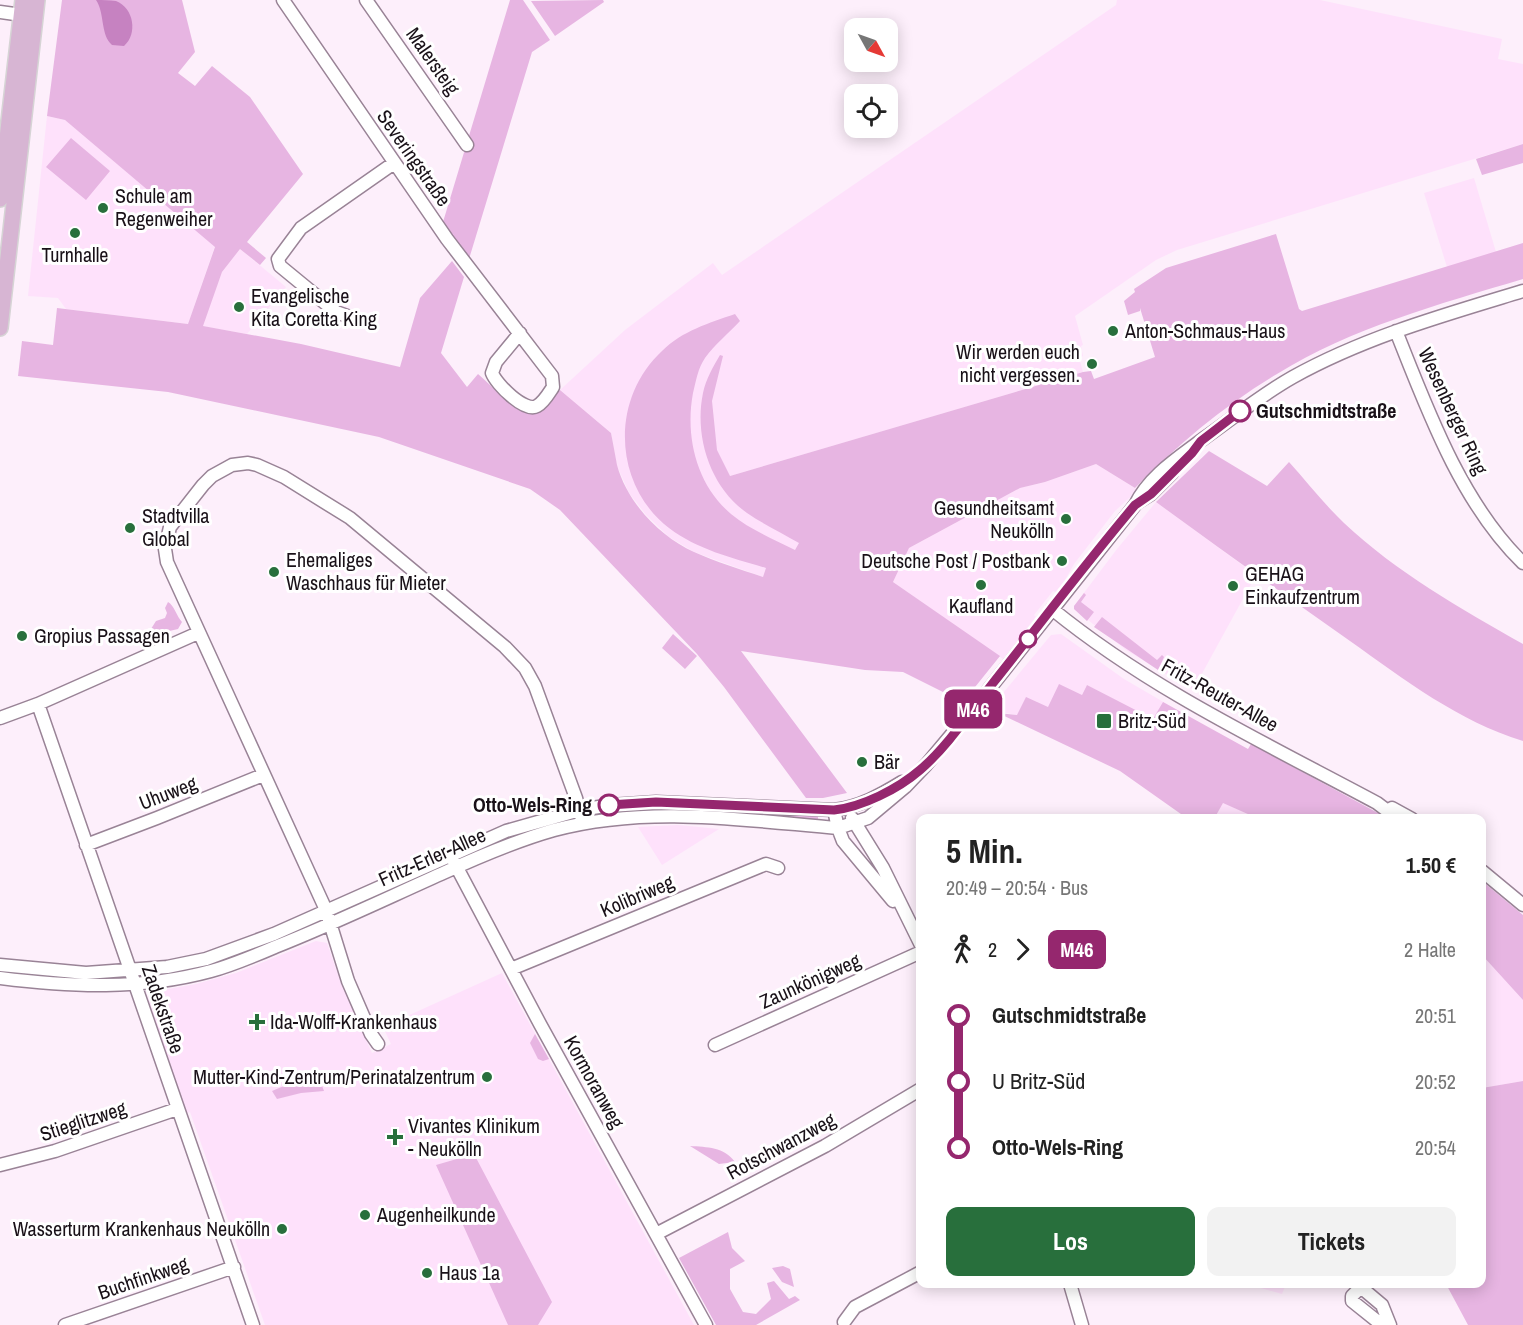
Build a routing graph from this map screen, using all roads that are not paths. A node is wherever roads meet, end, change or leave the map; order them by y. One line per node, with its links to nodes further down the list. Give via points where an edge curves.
1 (37, 0): 4 (main road)
2 (282, 0): 7 (street, Severingstraße)
3 (366, 0): 6 (street, Malersteig)
4 (26, 10): 5 (street); 8 (main road); 9 (main road)
5 (0, 12)
6 (467, 145)
7 (394, 163): 11 (street, via 301,228 278,259 280,266 333,310); 14 (street, Severingstraße, via 459,256)
8 (0, 198)
9 (4, 252): 12 (main road)
10 (1523, 291): 13 (street)
11 (353, 318)
12 (0, 328)
13 (1396, 331): 15 (street, Wesenberger Ring, via 1458,472 1485,516); 16 (street, via 1292,378 1187,449 1141,492 1135,505)
14 (520, 333): 14 (street, Severingstraße, via 554,382 534,407 523,405 492,374 496,362)
15 (1523, 563)
16 (1052, 609): 20 (street); 22 (street, Fritz-Reuter-Allee, via 1171,692)
17 (198, 633): 18 (street); 21 (street); 24 (street, via 167,562 165,549 170,527 218,472 248,463 265,467 368,532 518,660 535,686)
18 (38, 704): 19 (street); 31 (street, Zadekstraße)
19 (0, 718)
20 (918, 772): 23 (street, via 883,794); 29 (street, via 896,796)
21 (263, 776): 31 (street, Uhuweg); 36 (street)
22 (1377, 803): 26 (street, Fritz-Reuter-Allee); 27 (street, Fritz-Reuter-Allee)
23 (848, 808): 25 (street, Fritz-Erler-Allee); 29 (street)
24 (580, 810): 25 (street, Fritz-Erler-Allee, via 656,802); 28 (street); 32 (street, Fritz-Erler-Allee, via 506,831)
25 (834, 810): 30 (street)
26 (1391, 814)
27 (1403, 814)
28 (584, 823): 30 (street, Fritz-Erler-Allee, via 679,815); 32 (street, Fritz-Erler-Allee)
29 (854, 824): 30 (street, Fritz-Erler-Allee); 37 (street, via 883,868)
30 (838, 828): 37 (street, via 843,841)
31 (86, 844): 43 (street, Zadekstraße)
32 (454, 861): 36 (street, Fritz-Erler-Allee); 38 (street, Fritz-Erler-Allee); 42 (street, Kormoranweg)
33 (778, 868): 42 (street, Kolibriweg, via 766,864)
34 (1486, 874): 35 (street)
35 (1523, 905)
36 (326, 910): 38 (street); 43 (street, Fritz-Erler-Allee, via 206,958)
37 (906, 916): 39 (street)
38 (330, 924): 45 (street, Fritz-Erler-Allee, via 211,971); 46 (street, via 355,999)
39 (916, 935)
40 (916, 954): 47 (street, Zaunkönigweg)
41 (0, 965): 43 (street, Fritz-Erler-Allee, via 86,973)
42 (511, 969): 51 (street, Kormoranweg)
43 (129, 971): 45 (street, Zadekstraße)
44 (0, 978): 45 (street, Fritz-Erler-Allee, via 70,986)
45 (134, 984): 49 (street, Zadekstraße)
46 (378, 1044)
47 (715, 1045)
48 (916, 1092): 51 (street, Rotschwanzweg, via 825,1146)
49 (177, 1109): 50 (street, Stieglitzweg, via 55,1151); 52 (street, Zadekstraße)
50 (0, 1165)
51 (656, 1234): 58 (street, Kormoranweg)
52 (234, 1268): 56 (street, Buchfinkweg); 57 (street, Zadekstraße)
53 (916, 1275): 55 (street, via 855,1307)
54 (1071, 1288): 59 (street)
55 (844, 1322)
56 (65, 1325)
57 (253, 1325)
58 (706, 1325)
59 (1082, 1325)
60 (1382, 1325): 61 (street, via 1352,1301 1358,1290 1363,1289 1382,1305)
61 (1390, 1325)

